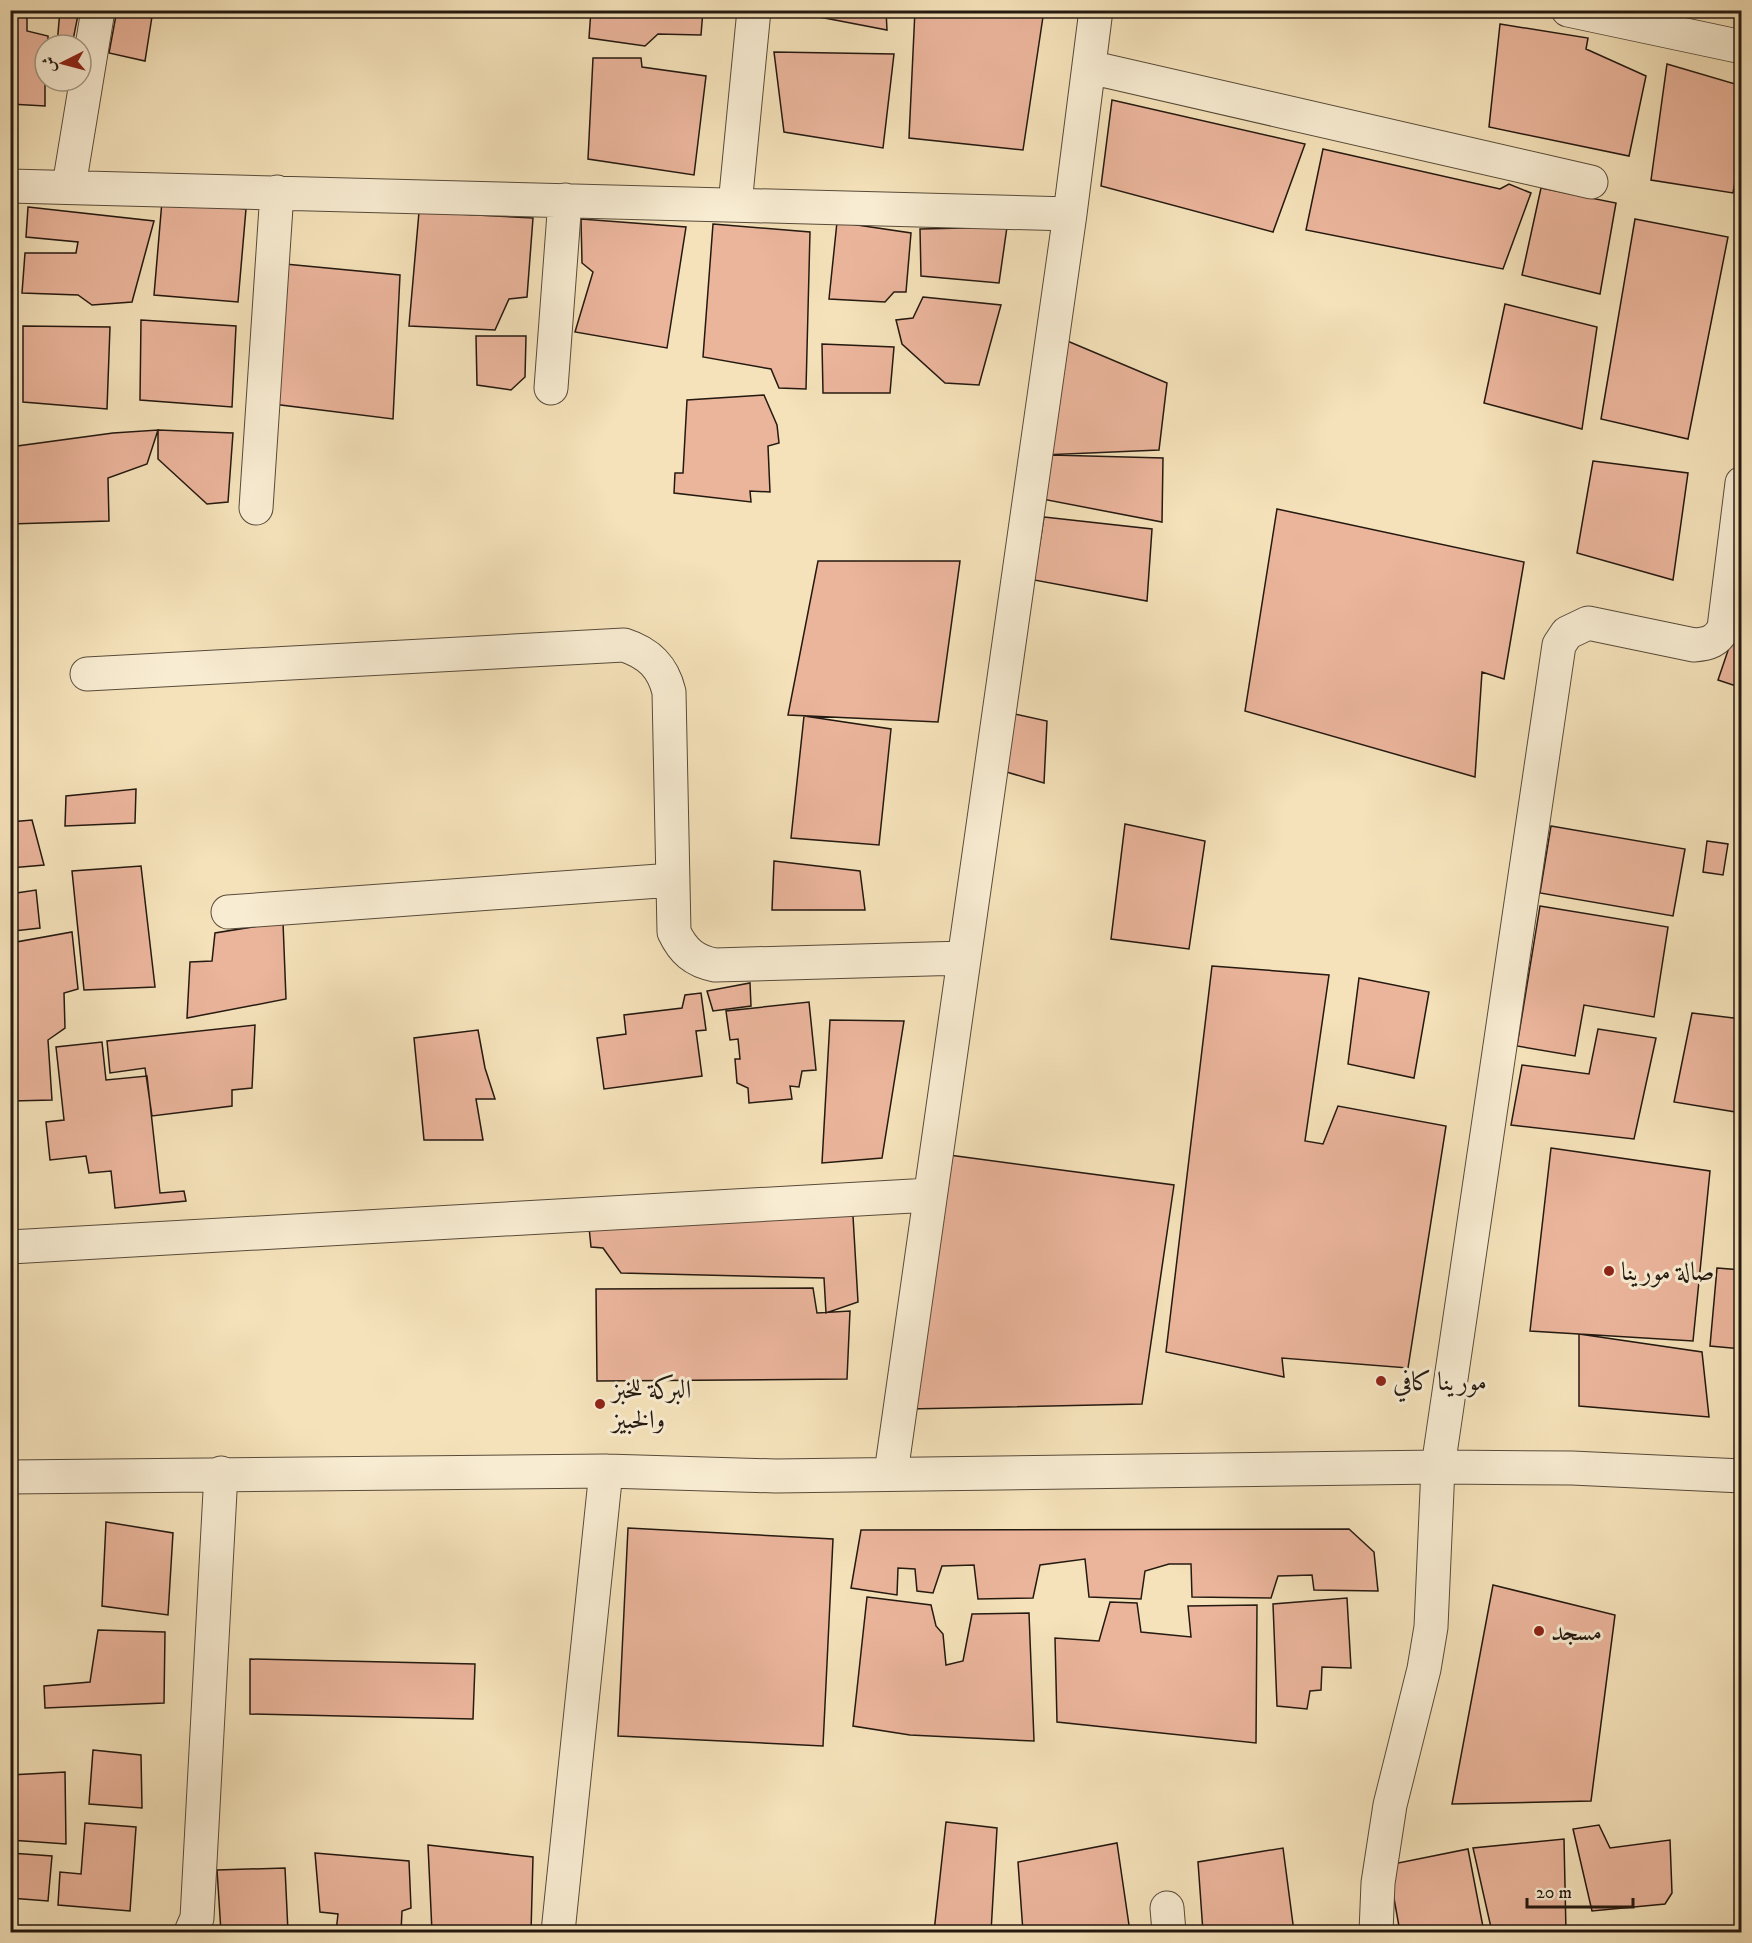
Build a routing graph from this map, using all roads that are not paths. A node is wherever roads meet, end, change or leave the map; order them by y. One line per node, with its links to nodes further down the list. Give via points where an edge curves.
1 (98, 10): 9 (street)
2 (754, 10): 12 (street)
3 (1096, 10): 6 (street)
4 (1568, 10): 5 (street)
5 (1742, 47)
6 (1089, 67): 7 (street); 13 (street)
7 (1591, 182)
8 (10, 186): 9 (street)
9 (69, 186): 10 (street)
10 (277, 192): 11 (street); 16 (street)
11 (565, 200): 12 (street); 14 (street)
12 (735, 205): 13 (street)
13 (1070, 214): 20 (street)
14 (551, 388)
15 (1742, 483): 23 (street, via 1724,628 1718,639 1694,645 1588,623 1567,633 1559,645)
16 (256, 508)
17 (87, 674): 18 (street, via 624,645 640,650 661,670 669,692)
18 (674, 880): 19 (street); 20 (street, via 674,932 680,945 702,963)
19 (228, 912)
20 (964, 958): 21 (street)
21 (930, 1195): 22 (street); 26 (street)
22 (10, 1247)
23 (1438, 1467): 26 (street); 27 (street); 31 (street, via 1431,1628 1390,1805 1378,1883)
24 (606, 1472): 25 (street); 26 (street, via 777,1476); 30 (street)
25 (221, 1473): 28 (street); 29 (street, via 197,1918)
26 (891, 1473)
27 (1742, 1476)
28 (10, 1477)
29 (191, 1932)
30 (558, 1932)
31 (1376, 1932)

